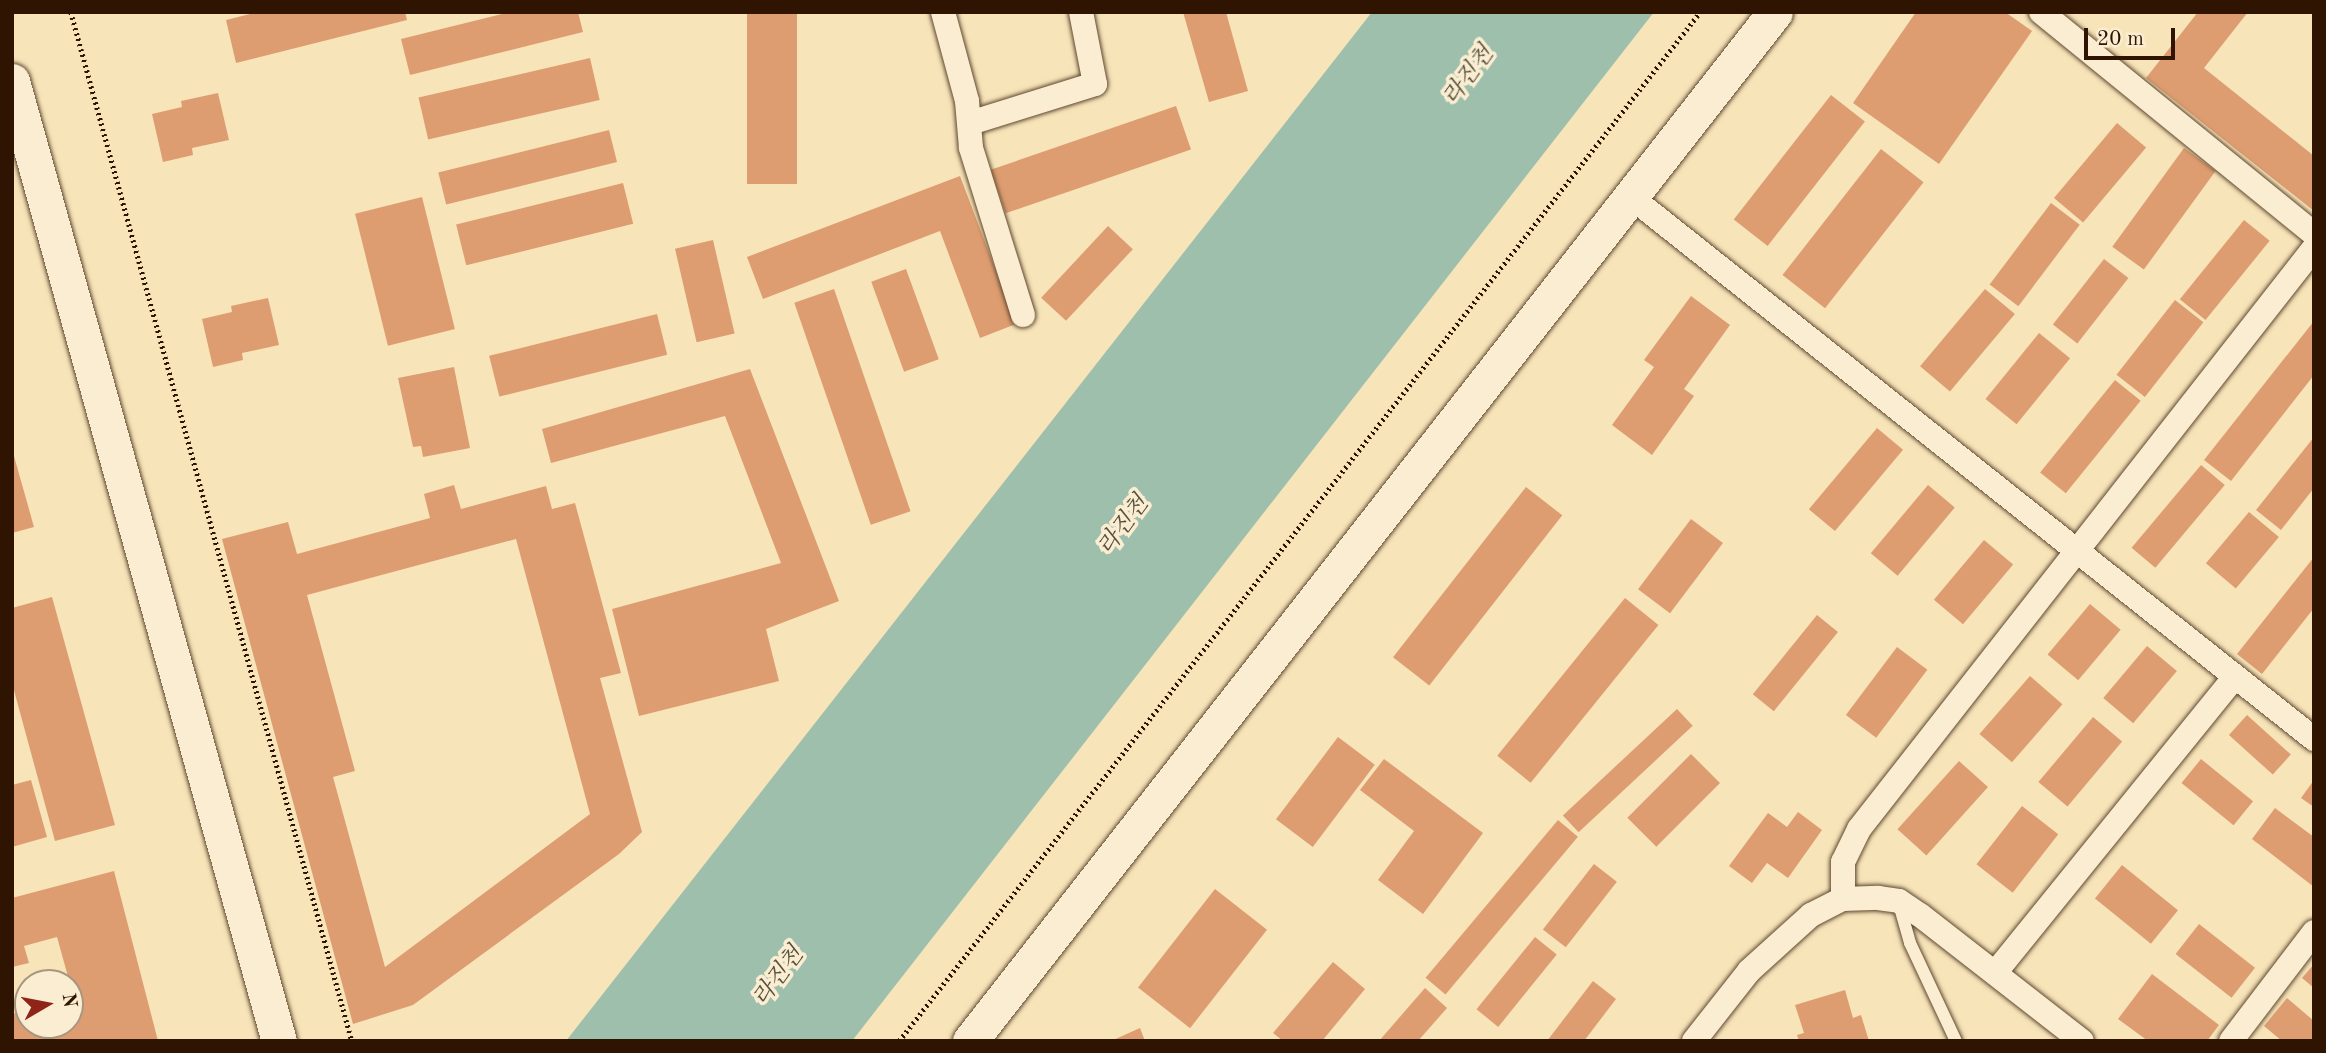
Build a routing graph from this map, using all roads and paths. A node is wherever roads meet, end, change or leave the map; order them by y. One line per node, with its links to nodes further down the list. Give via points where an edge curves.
1 (71, 12): 21 (path)
2 (943, 12): 8 (street)
3 (1081, 12): 8 (street, via 1095,83)
4 (1700, 12): 22 (path)
5 (1775, 12): 9 (street)
6 (2040, 12): 10 (street)
7 (12, 81): 20 (street)
8 (970, 123): 12 (street, via 971,148)
9 (1631, 197): 13 (street); 23 (street)
10 (2314, 234)
11 (2314, 248): 13 (street)
12 (1023, 315)
13 (2073, 551): 14 (street); 16 (street, via 1859,829 1843,862)
14 (2234, 678): 15 (street); 19 (street)
15 (2314, 739)
16 (1843, 899): 17 (street); 24 (street, via 1811,915 1749,971)
17 (1899, 901): 19 (street); 25 (lane, via 1910,943)
18 (2314, 932): 27 (street)
19 (1995, 973): 26 (street)
20 (278, 1041)
21 (352, 1041)
22 (900, 1041)
23 (970, 1041)
24 (1694, 1041)
25 (1956, 1041)
26 (2082, 1041)
27 (2231, 1041)

